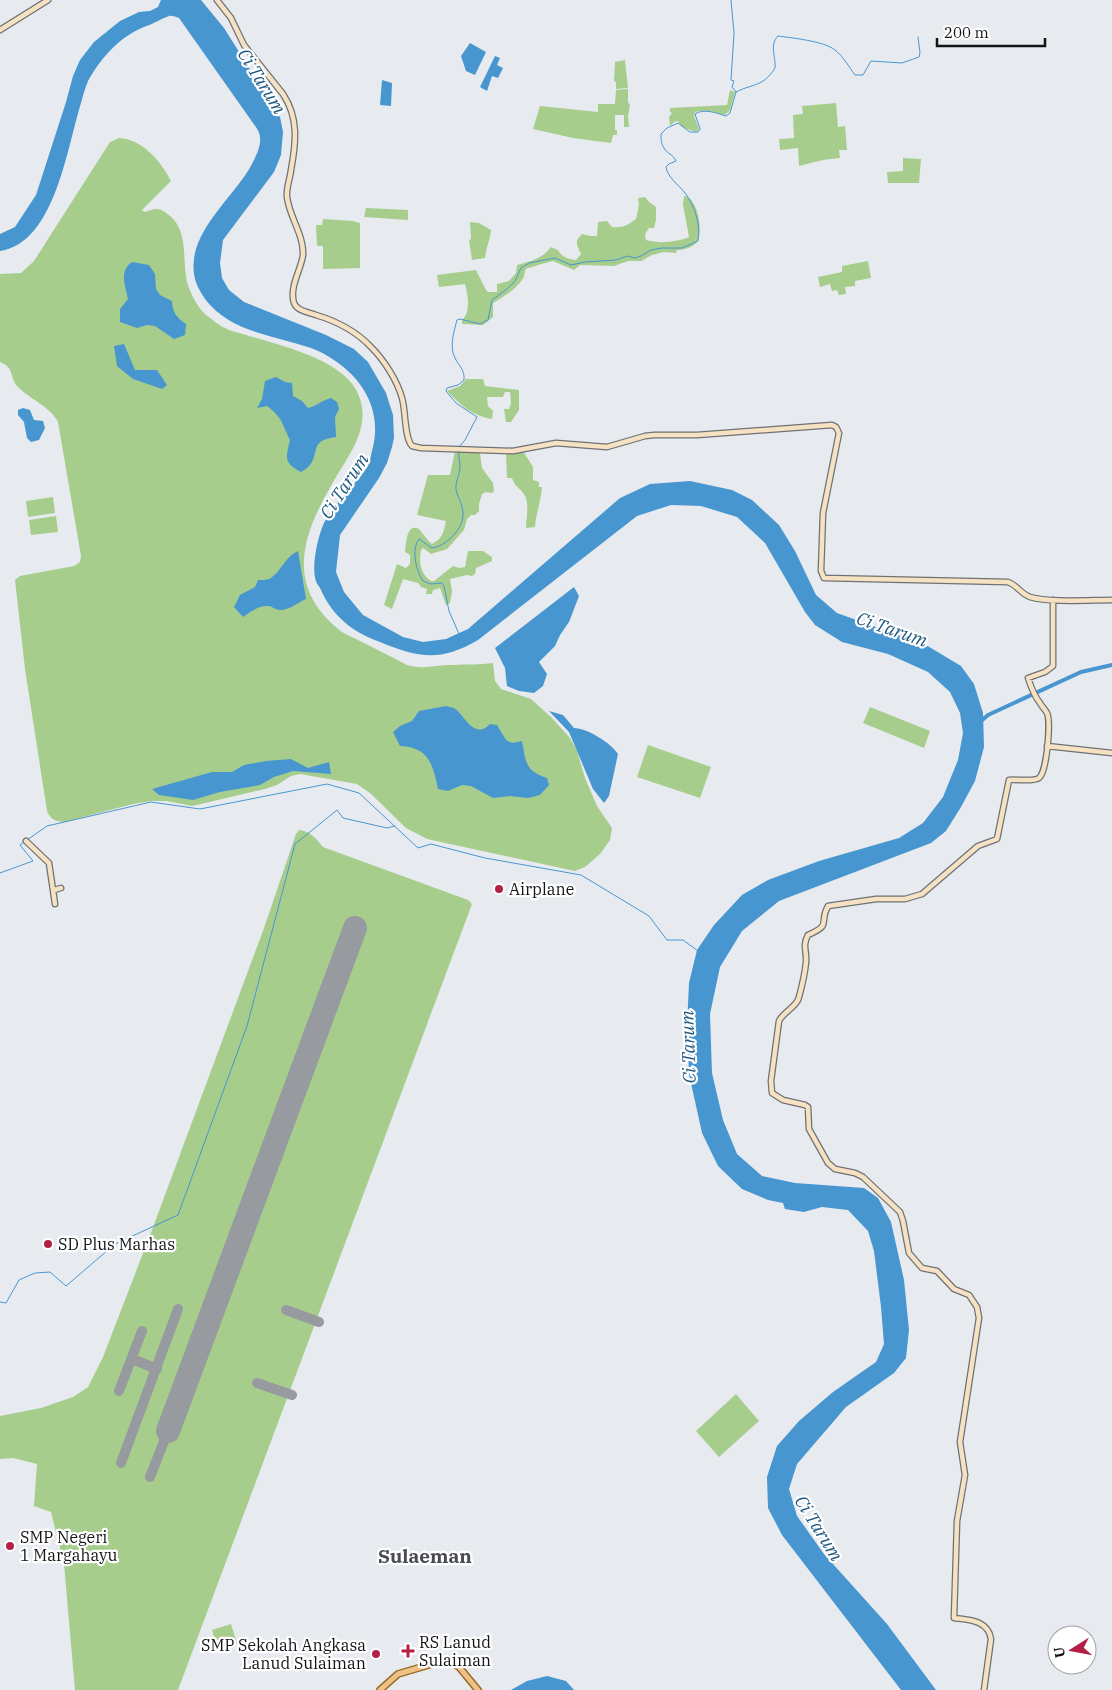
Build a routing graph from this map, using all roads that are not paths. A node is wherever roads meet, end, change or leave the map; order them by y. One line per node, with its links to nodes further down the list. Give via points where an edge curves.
1 (48, 0): 3 (street)
2 (217, 0): 4 (street, via 244,45 283,94 294,116 296,142 287,194 302,242 303,256 295,281 294,305 349,330 375,351 398,386 412,446 513,451 556,443 607,447 654,435 832,426 839,433 823,513 824,578 1008,582 1029,597)
3 (0, 30)
4 (1053, 600): 5 (street); 6 (street, via 1053,666 1028,678 1039,703 1048,714)
5 (1112, 600)
6 (1047, 746): 7 (street); 14 (street, via 1040,777 1010,779 1007,783 996,839 978,846 928,890 905,899 876,899 828,906 822,927 807,936 799,998 780,1018 771,1082 772,1093 783,1100 807,1106 809,1129 828,1163 868,1181 900,1212 909,1253 919,1265 937,1271 953,1288 967,1294 977,1307 979,1315 960,1442 965,1475 957,1522 954,1618 980,1623 989,1632 991,1639)
7 (1112, 753)
8 (26, 841): 10 (street, via 49,863)
9 (61, 888): 10 (street)
10 (54, 890): 11 (street)
11 (55, 904)
12 (380, 1690): 13 (main road, via 398,1674 442,1661 459,1667)
13 (478, 1690)
14 (984, 1690)

